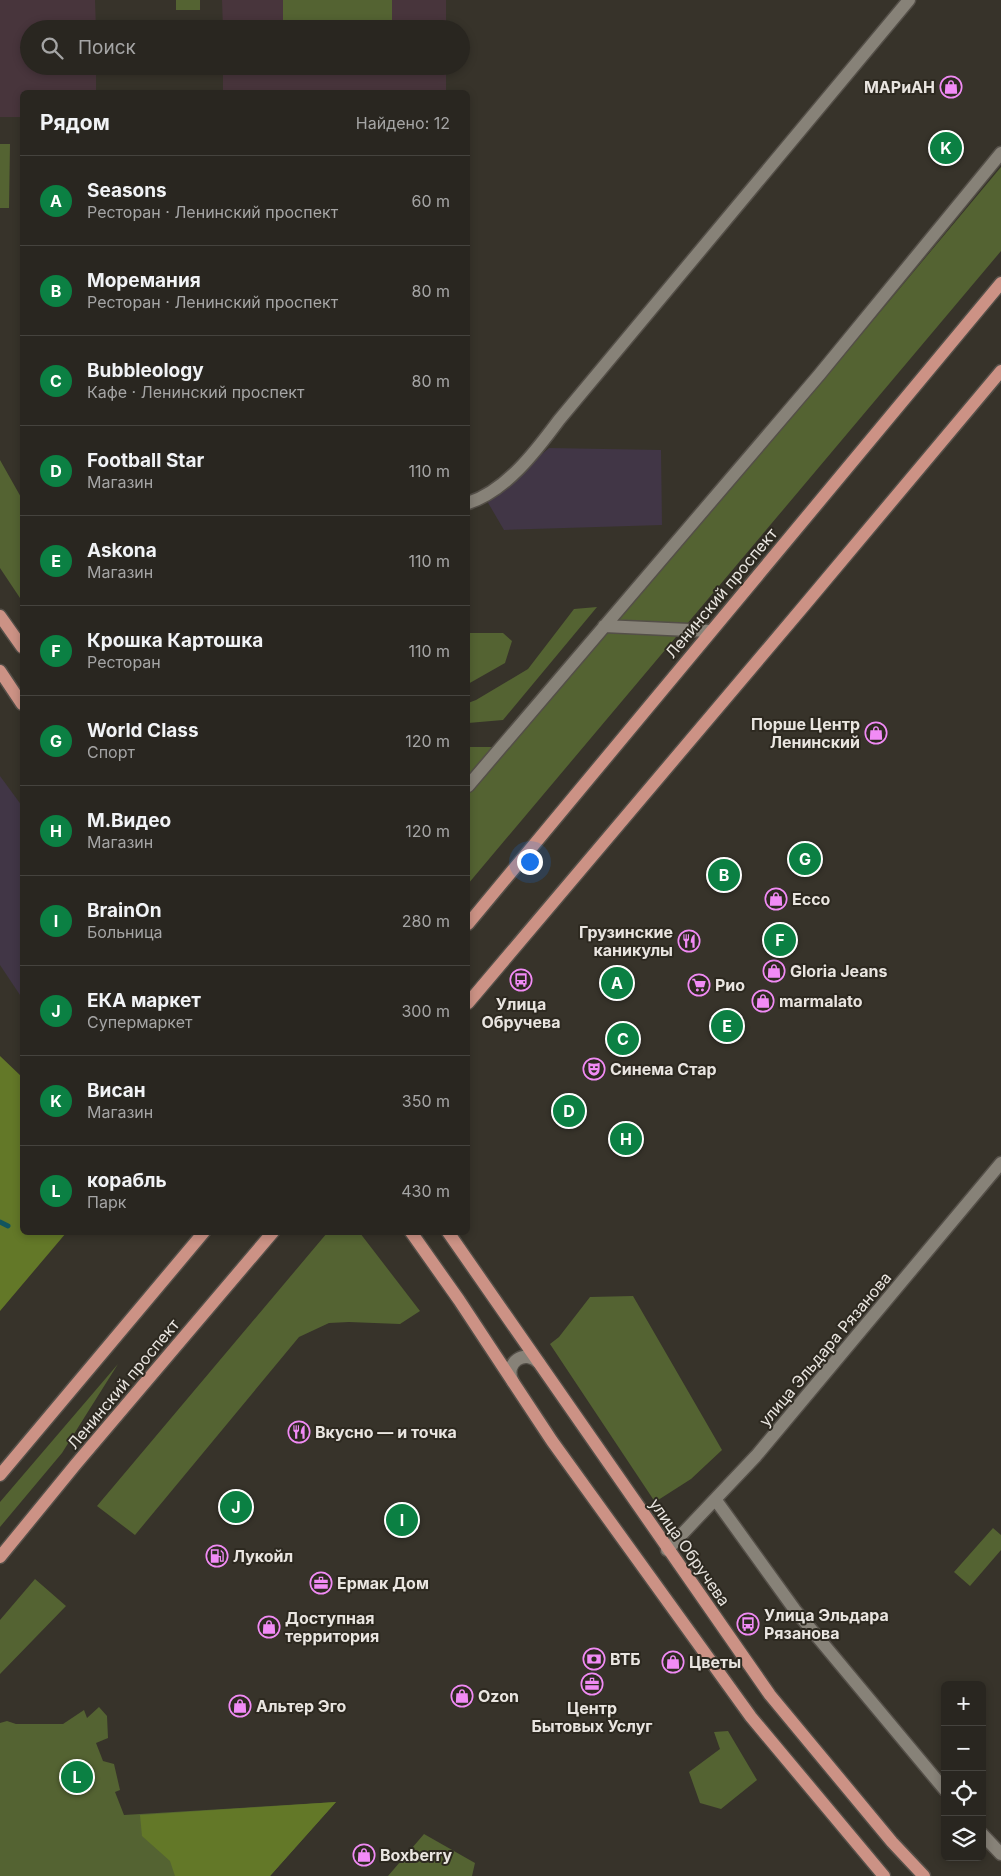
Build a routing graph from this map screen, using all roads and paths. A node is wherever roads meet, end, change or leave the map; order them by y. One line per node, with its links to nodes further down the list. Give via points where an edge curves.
1 (910, 0): 5 (street, via 541,444 518,470 480,499)
2 (1001, 153): 7 (street, via 819,375)
3 (1001, 283): 8 (main road, Ленинский проспект)
4 (1001, 371): 14 (main road)
5 (470, 502)
6 (0, 616): 9 (main road)
7 (604, 626): 8 (street); 12 (street)
8 (710, 632): 13 (main road, Ленинский проспект)
9 (20, 644)
10 (0, 671): 11 (main road)
11 (20, 701)
12 (470, 784)
13 (470, 922)
14 (470, 1001)
15 (1001, 1164): 23 (street, улица Эльдара Рязанова, via 756,1456)
16 (201, 1235): 22 (main road)
17 (270, 1235): 25 (main road, Ленинский проспект)
18 (413, 1235): 21 (main road)
19 (450, 1235): 20 (main road, улица Обручева)
20 (539, 1363): 21 (street, via 527,1356 516,1359 510,1371); 24 (main road, улица Обручева)
21 (513, 1382): 29 (main road, via 751,1717)
22 (0, 1475)
23 (715, 1499): 24 (street, улица Эльдара Рязанова); 26 (street, via 795,1610)
24 (667, 1550): 30 (main road, улица Обручева, via 770,1695)
25 (0, 1557)
26 (941, 1785)
27 (986, 1838): 28 (street)
28 (1001, 1854)
29 (884, 1876)
30 (924, 1876)

